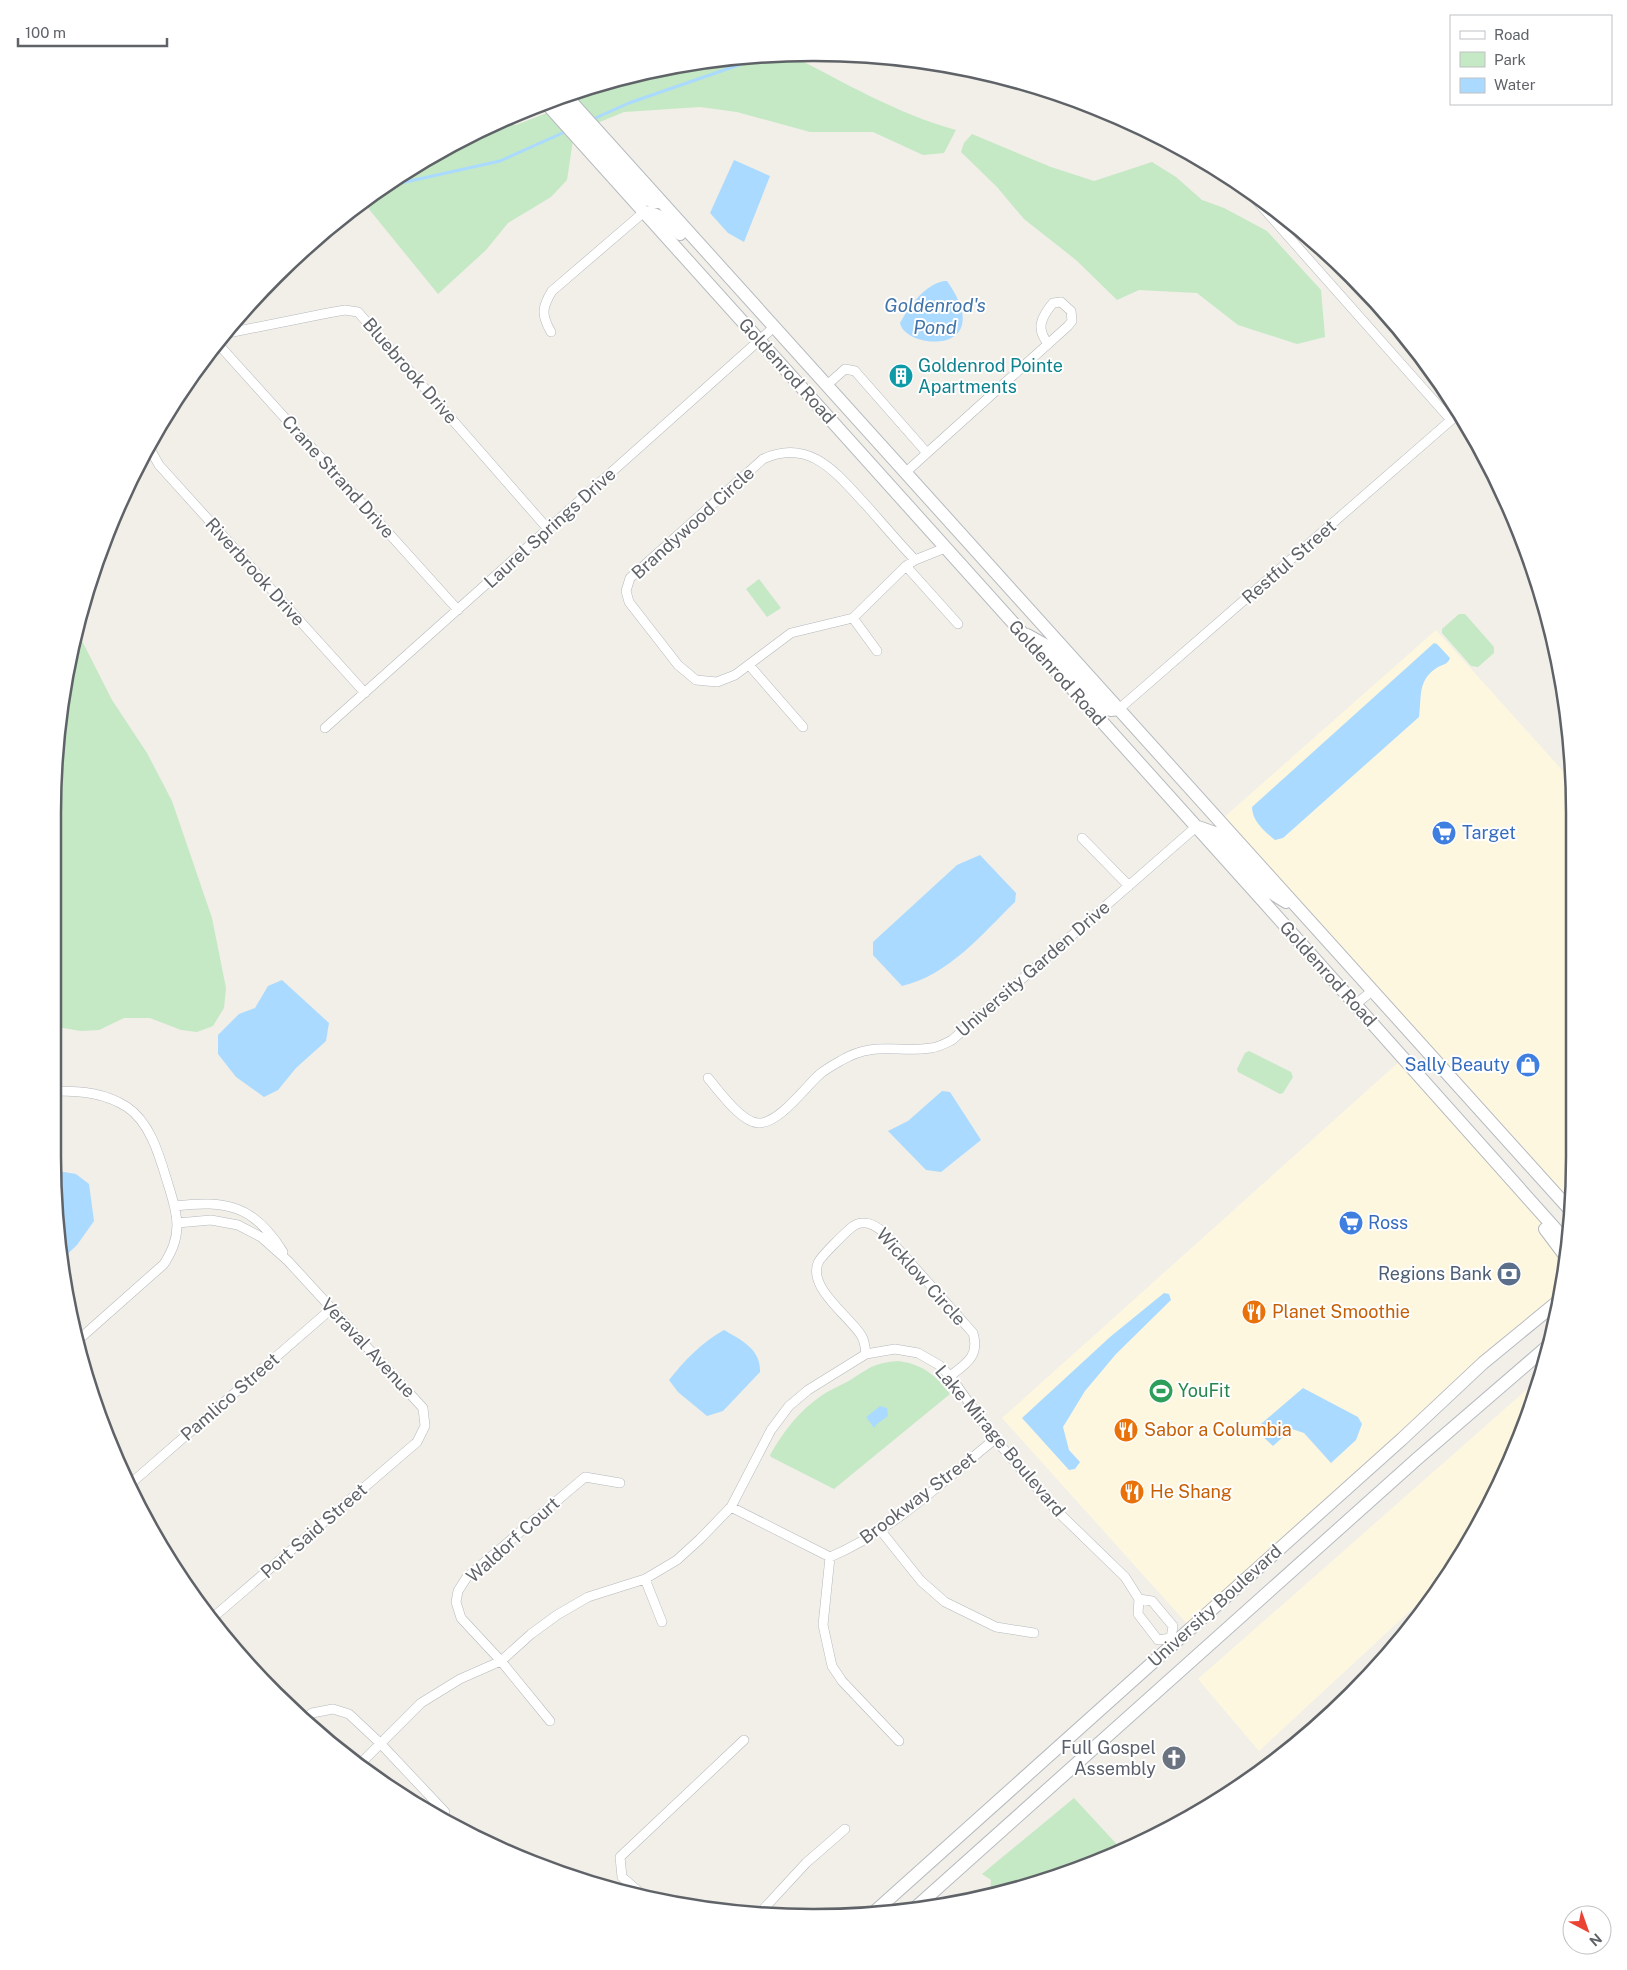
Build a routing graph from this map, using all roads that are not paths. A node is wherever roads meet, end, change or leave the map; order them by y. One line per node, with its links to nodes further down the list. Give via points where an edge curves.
1 (568, 109): 2 (main road, Goldenrod Road); 2 (main road, Goldenrod Road)
2 (602, 150): 3 (main road, Goldenrod Road); 5 (main road, Goldenrod Road, via 662,202)
3 (644, 212): 5 (main road, via 664,218); 8 (street, via 552,291 544,303 544,320); 9 (main road, Goldenrod Road)
4 (1271, 217): 13 (street)
5 (751, 301): 6 (main road, Goldenrod Road)
6 (774, 327): 9 (street, Laurel Springs Drive); 12 (main road, Goldenrod Road)
7 (238, 330): 17 (street, Bluebrook Drive, via 345,310 358,312)
8 (551, 332)
9 (760, 341): 17 (street, Laurel Springs Drive); 18 (main road, Goldenrod Road)
10 (1048, 343): 10 (street, via 1072,321 1071,311 1062,302 1053,303 1041,322 1040,331); 14 (street)
11 (222, 350): 21 (street, Crane Strand Drive)
12 (827, 385): 14 (street, via 845,370 855,371); 16 (main road, Goldenrod Road)
13 (1451, 420): 29 (street, Restful Street)
14 (927, 453): 16 (street)
15 (153, 454): 28 (street, Riverbrook Drive, via 159,465)
16 (905, 473): 24 (main road, Goldenrod Road)
17 (548, 529): 21 (street, Laurel Springs Drive)
18 (945, 548): 19 (street); 24 (main road, via 964,550 1020,613); 25 (main road, Goldenrod Road)
19 (915, 560): 20 (street); 27 (street, Brandywood Circle, via 825,464 798,453 763,459 635,573 626,591 630,602 678,665 692,678 722,682)
20 (906, 566): 22 (street); 23 (street)
21 (458, 610): 28 (street, Laurel Springs Drive)
22 (853, 618): 26 (street); 27 (street, Brandywood Circle, via 791,633)
23 (958, 624)
24 (1043, 626): 29 (main road, Goldenrod Road)
25 (1017, 628): 29 (main road, via 1047,646 1101,707); 32 (main road, Goldenrod Road)
26 (877, 651)
27 (749, 666): 30 (street)
28 (365, 693): 31 (street, Laurel Springs Drive)
29 (1119, 710): 35 (main road, Goldenrod Road)
30 (804, 727)
31 (325, 728)
32 (1196, 827): 34 (street, University Garden Drive); 35 (main road, via 1215,833 1270,892); 37 (main road, Goldenrod Road)
33 (1082, 838): 34 (street)
34 (1128, 886): 38 (street, University Garden Drive, via 970,1026 943,1044 926,1048 865,1050 843,1059 821,1073 775,1118 760,1123 741,1115)
35 (1299, 910): 36 (main road, Goldenrod Road)
36 (1372, 991): 37 (street); 41 (main road, Goldenrod Road)
37 (1356, 1004): 40 (main road, Goldenrod Road)
38 (708, 1078)
39 (61, 1092): 42 (street, via 83,1091 104,1096 128,1108 146,1128 156,1146)
40 (1512, 1179): 44 (main road, Goldenrod Road); 45 (main road, via 1526,1206)
41 (1564, 1203)
42 (174, 1206): 43 (street); 46 (street, Veraval Avenue, via 202,1203 229,1206 254,1217 272,1235)
43 (177, 1223): 46 (street, Veraval Avenue, via 211,1220 238,1225 261,1237); 49 (street, via 172,1252 164,1264)
44 (1561, 1235)
45 (1560, 1247)
46 (288, 1261): 48 (street, Veraval Avenue)
47 (1550, 1307): 65 (main road, University Boulevard, via 1483,1363 1402,1439)
48 (331, 1309): 54 (street, Veraval Avenue, via 423,1408 425,1426); 55 (street, Pamlico Street)
49 (83, 1335)
50 (1539, 1353): 76 (main road, University Boulevard, via 1411,1464)
51 (866, 1354): 52 (street, Lake Mirage Boulevard, via 895,1349 918,1353 939,1365); 52 (street, Wicklow Circle, via 861,1335 820,1288 816,1275 818,1262 854,1225 863,1222 875,1225 883,1232 973,1333 974,1350 969,1362); 57 (street, Lake Mirage Boulevard, via 808,1390 789,1406 771,1430)
52 (950, 1376): 53 (street, Lake Mirage Boulevard)
53 (995, 1440): 58 (street, Brookway Street); 61 (street, Lake Mirage Boulevard, via 1057,1511 1124,1577)
54 (417, 1442): 62 (street, Port Said Street)
55 (135, 1480)
56 (620, 1484): 66 (street, Waldorf Court, via 585,1477 467,1577 458,1590 456,1602 461,1618)
57 (731, 1507): 59 (street); 60 (street, Lake Mirage Boulevard, via 677,1560)
58 (881, 1531): 59 (street, Brookway Street); 64 (street, via 921,1581 946,1602 996,1627)
59 (830, 1557): 70 (street, via 823,1625 832,1666 842,1682)
60 (645, 1578): 63 (street); 66 (street, Lake Mirage Boulevard, via 588,1597 531,1634)
61 (1139, 1599): 65 (street, Lake Mirage Boulevard, via 1152,1601 1173,1626); 65 (street, Lake Mirage Boulevard, via 1138,1614 1149,1631 1158,1640)
62 (217, 1614)
63 (662, 1622)
64 (1034, 1633)
65 (1173, 1640): 77 (main road, University Boulevard)
66 (501, 1661): 68 (street); 71 (street, Lake Mirage Boulevard, via 460,1679 421,1703)
67 (310, 1715): 71 (street, via 333,1709 349,1714)
68 (550, 1721)
69 (744, 1740): 75 (street, via 620,1857 622,1877)
70 (899, 1741)
71 (380, 1743): 72 (street, Lake Mirage Boulevard); 73 (street)
72 (365, 1759)
73 (445, 1812)
74 (845, 1829): 78 (street, via 806,1863)
75 (632, 1886)
76 (924, 1900)
77 (882, 1905)
78 (765, 1907)

